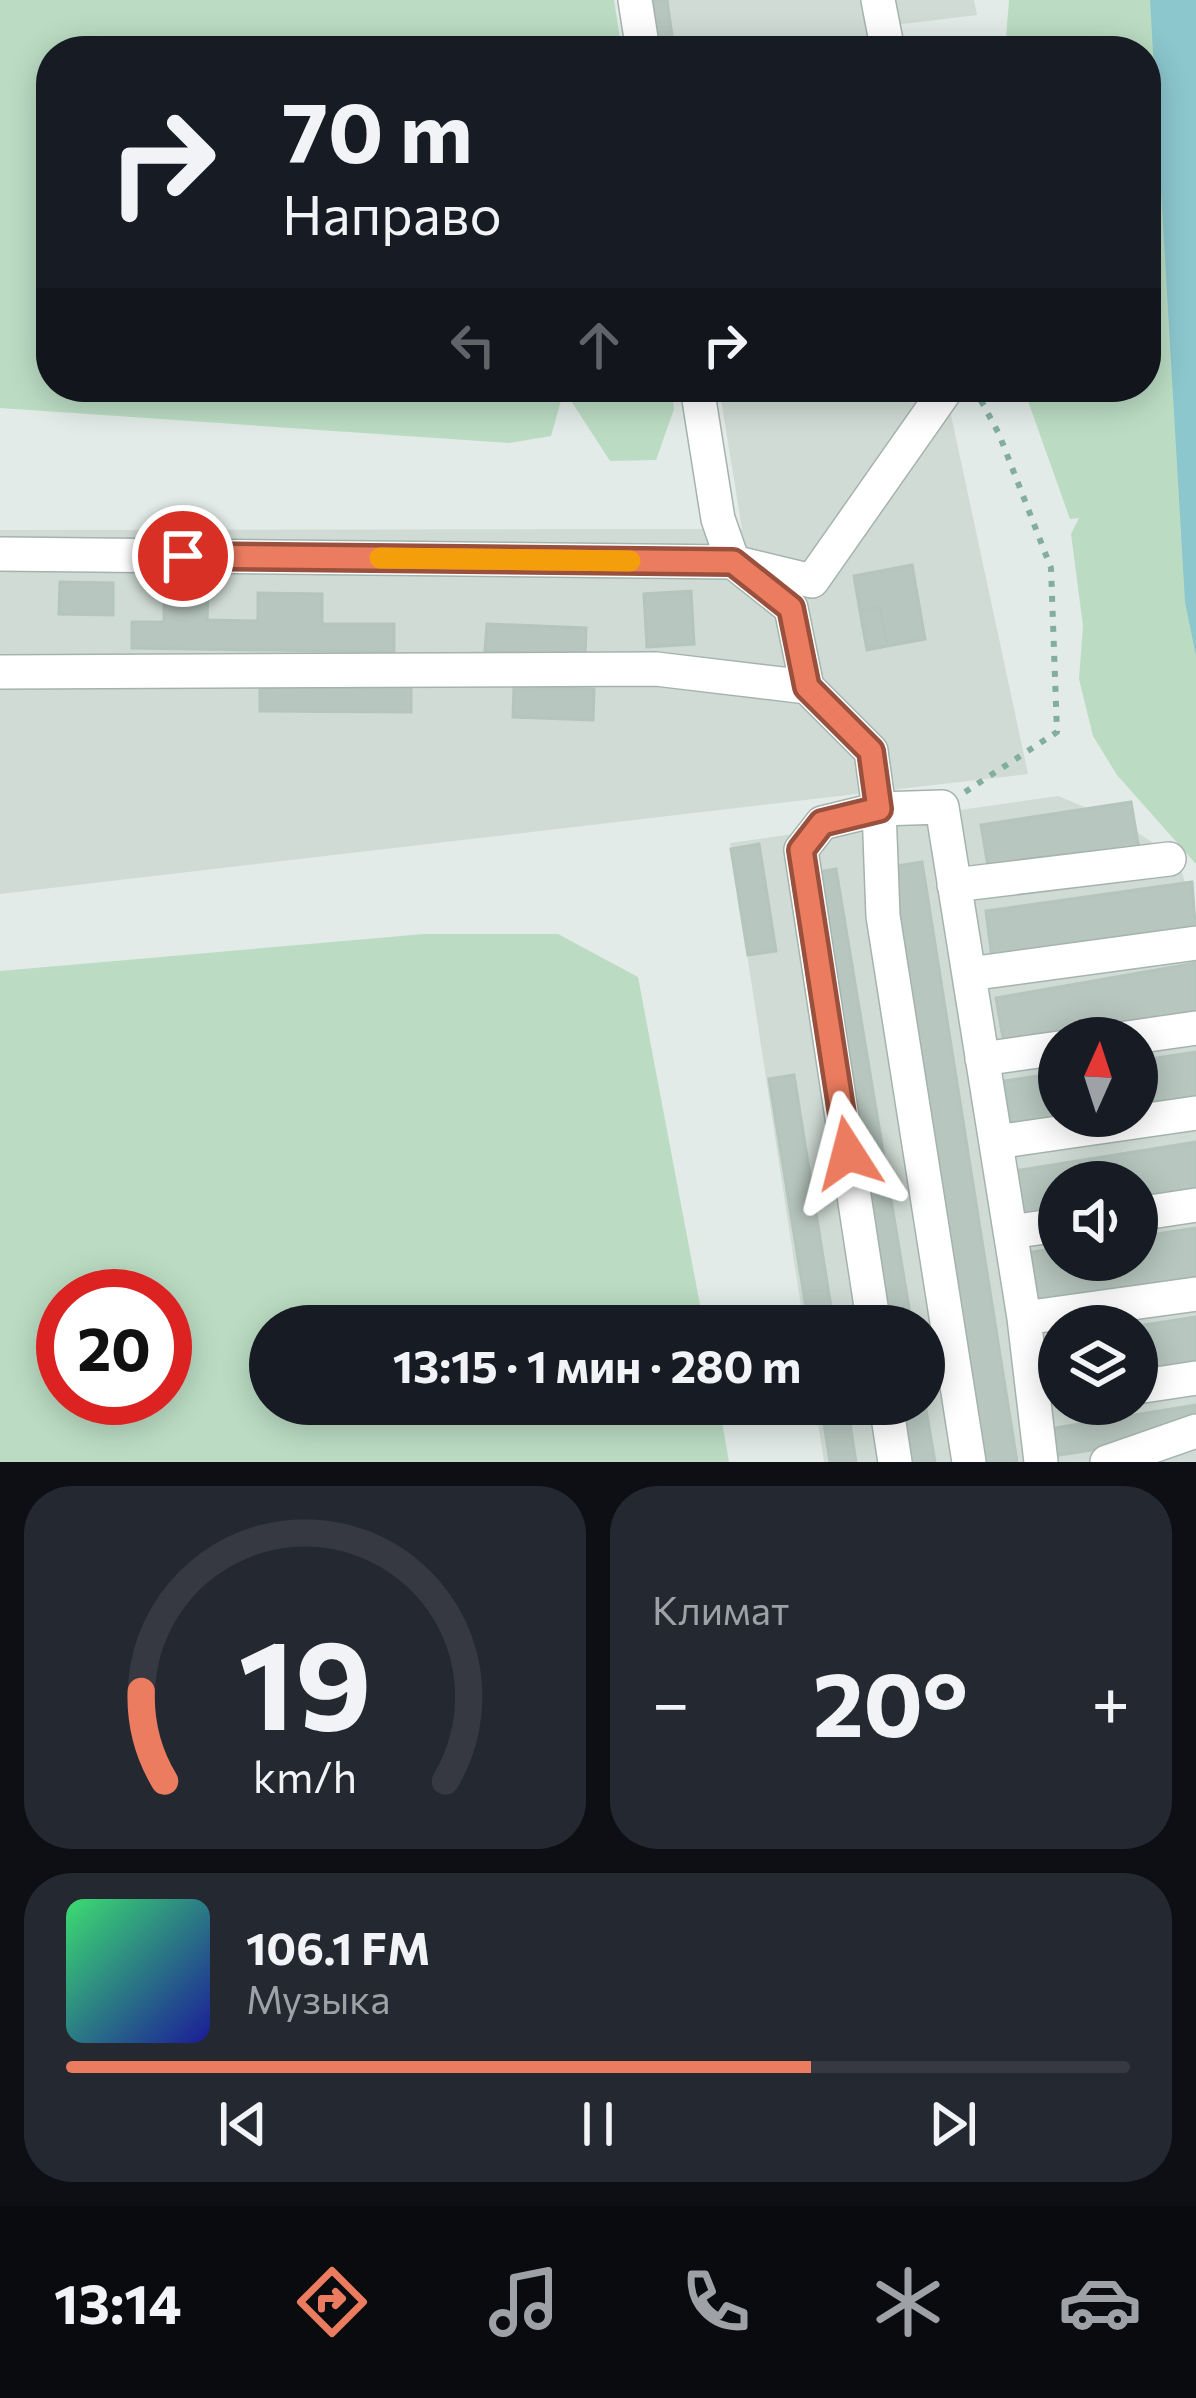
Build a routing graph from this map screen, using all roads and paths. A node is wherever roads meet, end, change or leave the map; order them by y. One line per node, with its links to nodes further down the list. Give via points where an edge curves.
1 (634, 0): 3 (lane)
2 (878, 0): 4 (lane)
3 (640, 36)
4 (885, 36)
5 (699, 402): 9 (lane)
6 (937, 402): 9 (lane, via 812,581)
7 (982, 402): 12 (path, via 1051,568 1057,732)
8 (0, 554): 9 (lane)
9 (733, 562): 11 (lane, via 791,608)
10 (0, 672): 11 (lane, via 656,669)
11 (807, 687): 13 (lane, via 871,751)
12 (942, 807): 13 (lane); 15 (lane)
13 (879, 809): 29 (lane, via 822,823 801,850); 38 (lane, via 884,916)
14 (1169, 860): 15 (lane)
15 (954, 885): 17 (lane)
16 (1196, 943): 17 (lane)
17 (969, 974): 21 (lane)
18 (1196, 1028): 19 (lane)
19 (1158, 1034)
20 (1038, 1051): 21 (lane)
21 (982, 1059): 23 (lane)
22 (1196, 1113): 23 (lane)
23 (996, 1142): 27 (lane)
24 (1196, 1205): 25 (lane)
25 (1158, 1211)
26 (1038, 1228): 27 (lane)
27 (1010, 1232): 30 (lane)
28 (1196, 1294): 30 (lane)
29 (871, 1305)
30 (1024, 1318): 31 (lane)
31 (1038, 1369)
32 (1196, 1378): 33 (lane)
33 (1158, 1384)
34 (889, 1425): 37 (lane)
35 (1045, 1425): 39 (lane)
36 (1196, 1431): 40 (lane)
37 (895, 1462)
38 (969, 1462)
39 (1041, 1462)
40 (1107, 1462)

